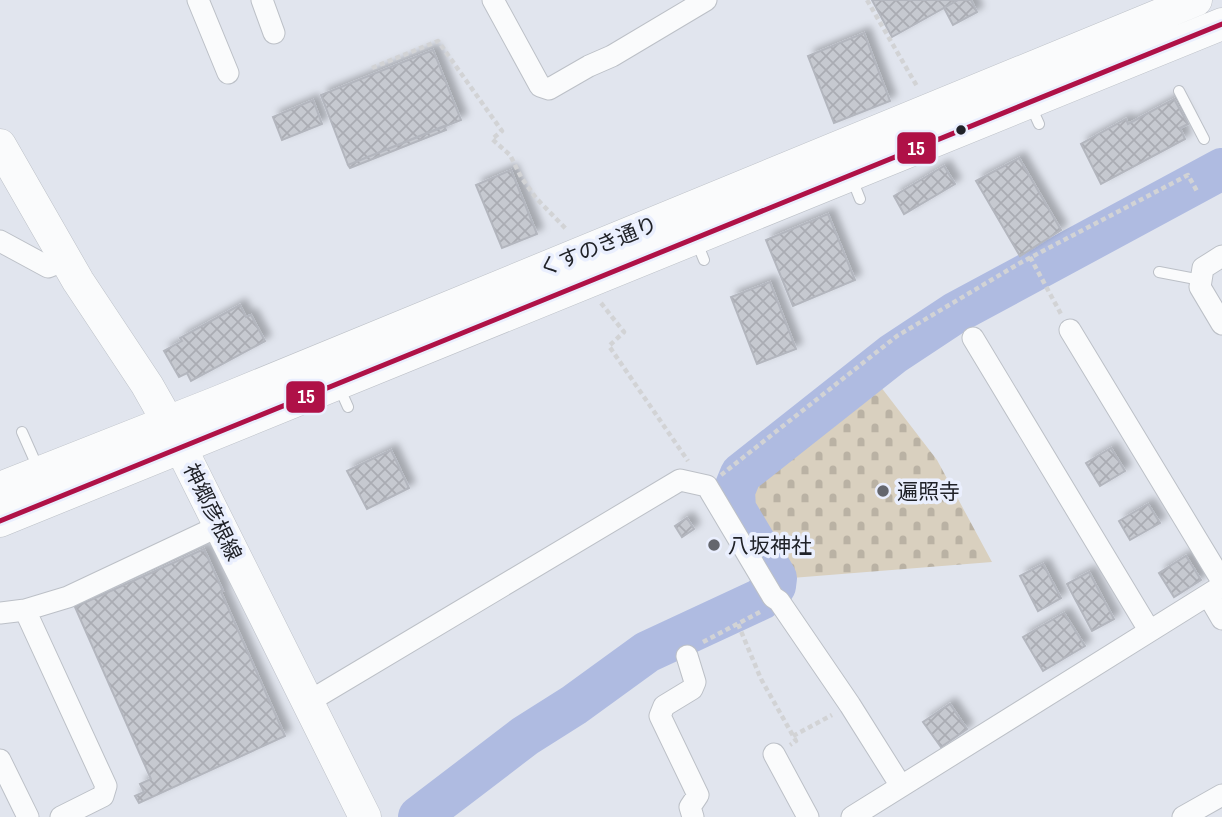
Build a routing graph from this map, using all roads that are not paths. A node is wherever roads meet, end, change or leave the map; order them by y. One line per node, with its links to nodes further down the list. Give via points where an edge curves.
1 (198, 0): 8 (street)
2 (262, 0): 7 (street)
3 (493, 0): 4 (street, via 540,86 549,89)
4 (706, 0)
5 (1196, 0): 21 (main road, くすのき通り)
6 (1222, 24): 21 (main road, くすのき通り, via 1034,113 343,395)
7 (274, 33)
8 (228, 73)
9 (1179, 91): 10 (lane)
10 (1204, 139)
11 (0, 145): 14 (main road, 神郷彦根線)
12 (0, 241): 14 (street, via 48,267)
13 (1222, 256): 16 (street, via 1203,268)
14 (66, 260): 21 (main road, 神郷彦根線)
15 (1159, 272): 16 (lane)
16 (1201, 280): 17 (street, via 1199,287)
17 (1222, 324)
18 (1070, 330): 26 (street)
19 (973, 338): 30 (street)
20 (22, 432): 22 (lane)
21 (175, 435): 22 (main road, くすのき通り); 24 (main road, くすのき通り); 25 (main road, 神郷彦根線)
22 (40, 473): 23 (main road, くすのき通り)
23 (0, 488)
24 (0, 522)
25 (219, 526): 27 (street, via 68,597); 32 (main road, 神郷彦根線)
26 (1217, 587): 29 (street); 30 (street)
27 (25, 610): 28 (street); 38 (street, via 106,786 103,796)
28 (0, 613)
29 (1222, 620)
30 (1149, 630): 35 (street)
31 (687, 656): 40 (street, via 695,682 692,689 664,705 660,716 698,795 690,807)
32 (308, 702): 35 (street, via 680,480 698,484); 39 (main road, 神郷彦根線)
33 (774, 754): 41 (street)
34 (0, 760): 37 (street)
35 (901, 786): 42 (street)
36 (1222, 795): 43 (street)
37 (22, 815)
38 (61, 817)
39 (365, 817)
40 (693, 817)
41 (808, 817)
42 (852, 817)
43 (1183, 817)

